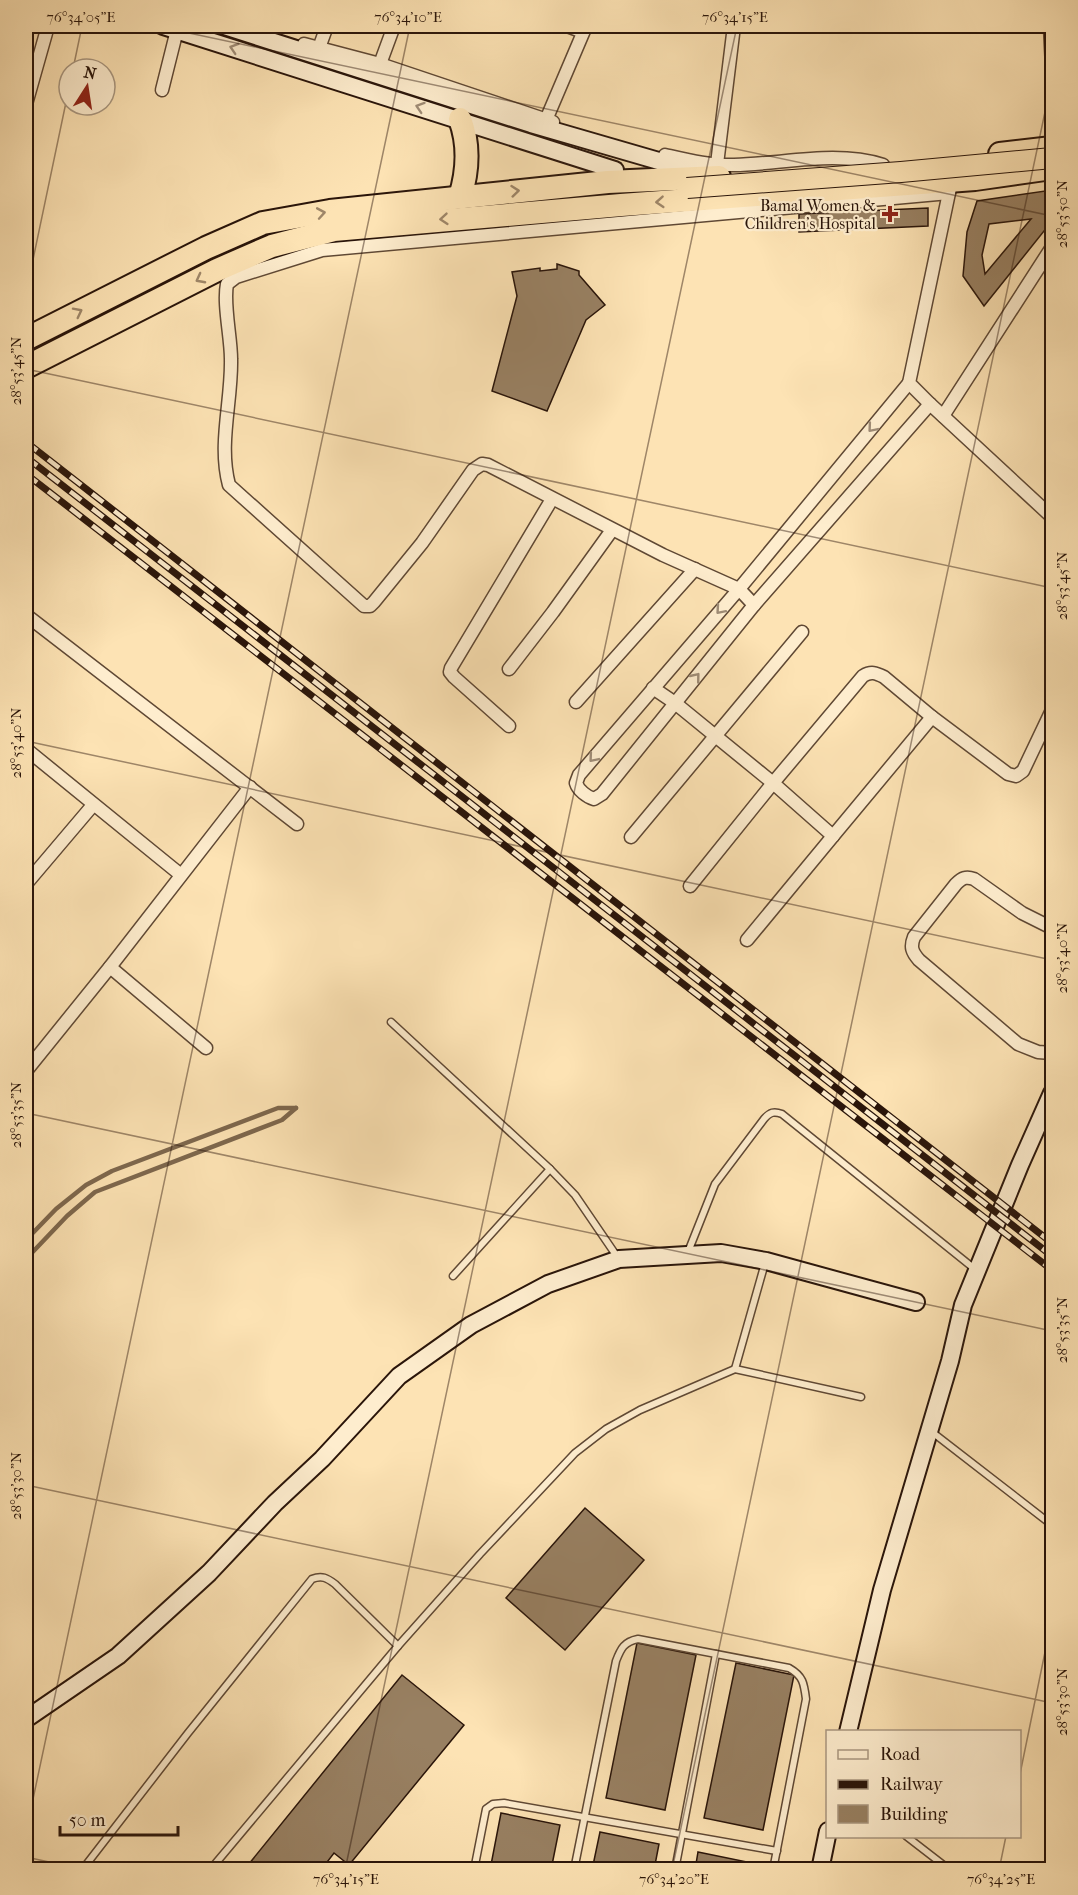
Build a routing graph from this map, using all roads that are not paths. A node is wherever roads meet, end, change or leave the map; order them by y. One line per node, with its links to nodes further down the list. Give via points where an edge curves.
1 (48, 26): 15 (street)
2 (224, 26): 10 (street)
3 (327, 26): 11 (street)
4 (394, 26): 12 (street)
5 (567, 26): 9 (street)
6 (734, 26): 22 (street)
7 (1050, 26): 13 (street)
8 (170, 28): 14 (street); 16 (street, one-way to 8)
9 (584, 29): 17 (street)
10 (264, 38): 11 (street); 19 (street)
11 (319, 48): 12 (street)
12 (380, 64): 17 (street)
13 (1053, 67)
14 (162, 90)
15 (26, 104)
16 (460, 120): 23 (street); 26 (highway, via 468,147)
17 (546, 120): 22 (street)
18 (1053, 147): 24 (highway)
19 (611, 148): 22 (street, via 676,166); 23 (street)
20 (1053, 158): 25 (main road, bridge)
21 (1053, 168): 24 (highway)
22 (723, 171): 23 (highway); 24 (highway, via 883,165)
23 (616, 176): 26 (highway, one-way to 23); 27 (street)
24 (951, 178): 27 (highway, one-way to 27); 31 (street); 34 (street, via 331,249 269,265 227,284 231,361 224,453 229,485 358,602 370,606 374,602 477,466 488,465)
25 (687, 188)
26 (460, 197): 29 (highway, one-way to 26, via 263,223 330,211)
27 (621, 205): 30 (highway, one-way to 30, via 334,230 272,246)
28 (1052, 249): 33 (street)
29 (26, 339)
30 (26, 367)
31 (909, 382): 32 (street); 38 (street, one-way to 38)
32 (930, 404): 33 (street); 39 (street)
33 (943, 416): 35 (street)
34 (552, 499): 36 (street); 48 (street, via 450,672)
35 (1053, 517)
36 (612, 530): 37 (street); 42 (street)
37 (695, 569): 38 (street); 44 (street)
38 (739, 589): 39 (street); 43 (street, one-way to 43)
39 (754, 605): 45 (street, one-way to 39)
40 (26, 615): 53 (street)
41 (802, 632): 50 (street)
42 (509, 669)
43 (653, 688): 45 (street); 45 (street, one-way to 45, via 576,780 577,787 591,798 602,794)
44 (576, 702)
45 (675, 703): 50 (street)
46 (1053, 710): 49 (street)
47 (932, 717): 49 (street, via 997,768 1016,776 1023,771); 52 (street, via 884,677 869,672); 56 (street)
48 (509, 726)
49 (1049, 726)
50 (714, 736): 52 (street); 57 (street)
51 (26, 749): 54 (street)
52 (773, 783): 56 (street); 60 (street)
53 (250, 787): 55 (street); 58 (street)
54 (93, 805): 58 (street); 59 (street)
55 (297, 824)
56 (833, 836): 62 (street)
57 (631, 837)
58 (181, 875): 63 (street)
59 (26, 884)
60 (690, 886)
61 (1053, 928): 66 (street, via 1022,913 968,877 956,884 911,946 919,960 1018,1044)
62 (747, 940)
63 (110, 967): 65 (street); 67 (street)
64 (392, 1022): 69 (lane)
65 (206, 1048)
66 (1053, 1053)
67 (26, 1071)
68 (1053, 1093): 73 (street)
69 (550, 1169): 71 (lane, via 575,1195); 74 (lane)
70 (687, 1253): 71 (street); 72 (street, via 721,1252); 73 (lane, via 715,1184 769,1113 775,1112)
71 (619, 1259): 82 (street, via 529,1294 471,1325 399,1376 209,1573 118,1656)
72 (766, 1261): 75 (street); 76 (lane)
73 (976, 1271): 78 (street)
74 (453, 1276)
75 (916, 1302)
76 (735, 1369): 77 (lane); 80 (lane, via 640,1410 574,1453)
77 (861, 1397)
78 (929, 1430): 79 (lane); 83 (street, via 882,1590)
79 (1053, 1525)
80 (398, 1646): 89 (lane, via 335,1584 326,1577 312,1579); 90 (lane)
81 (716, 1654): 84 (lane, via 638,1639 620,1649); 85 (lane); 88 (lane, via 789,1668 801,1675 805,1684 806,1699)
82 (26, 1719)
83 (848, 1730)
84 (585, 1817): 85 (lane); 91 (lane, via 493,1804 486,1809); 92 (lane)
85 (682, 1834): 88 (lane); 93 (lane)
86 (827, 1838): 95 (street)
87 (909, 1838): 96 (lane)
88 (777, 1851): 94 (lane)
89 (82, 1869)
90 (210, 1869)
91 (474, 1869)
92 (574, 1869)
93 (675, 1869)
94 (773, 1869)
95 (820, 1869)
96 (950, 1869)

